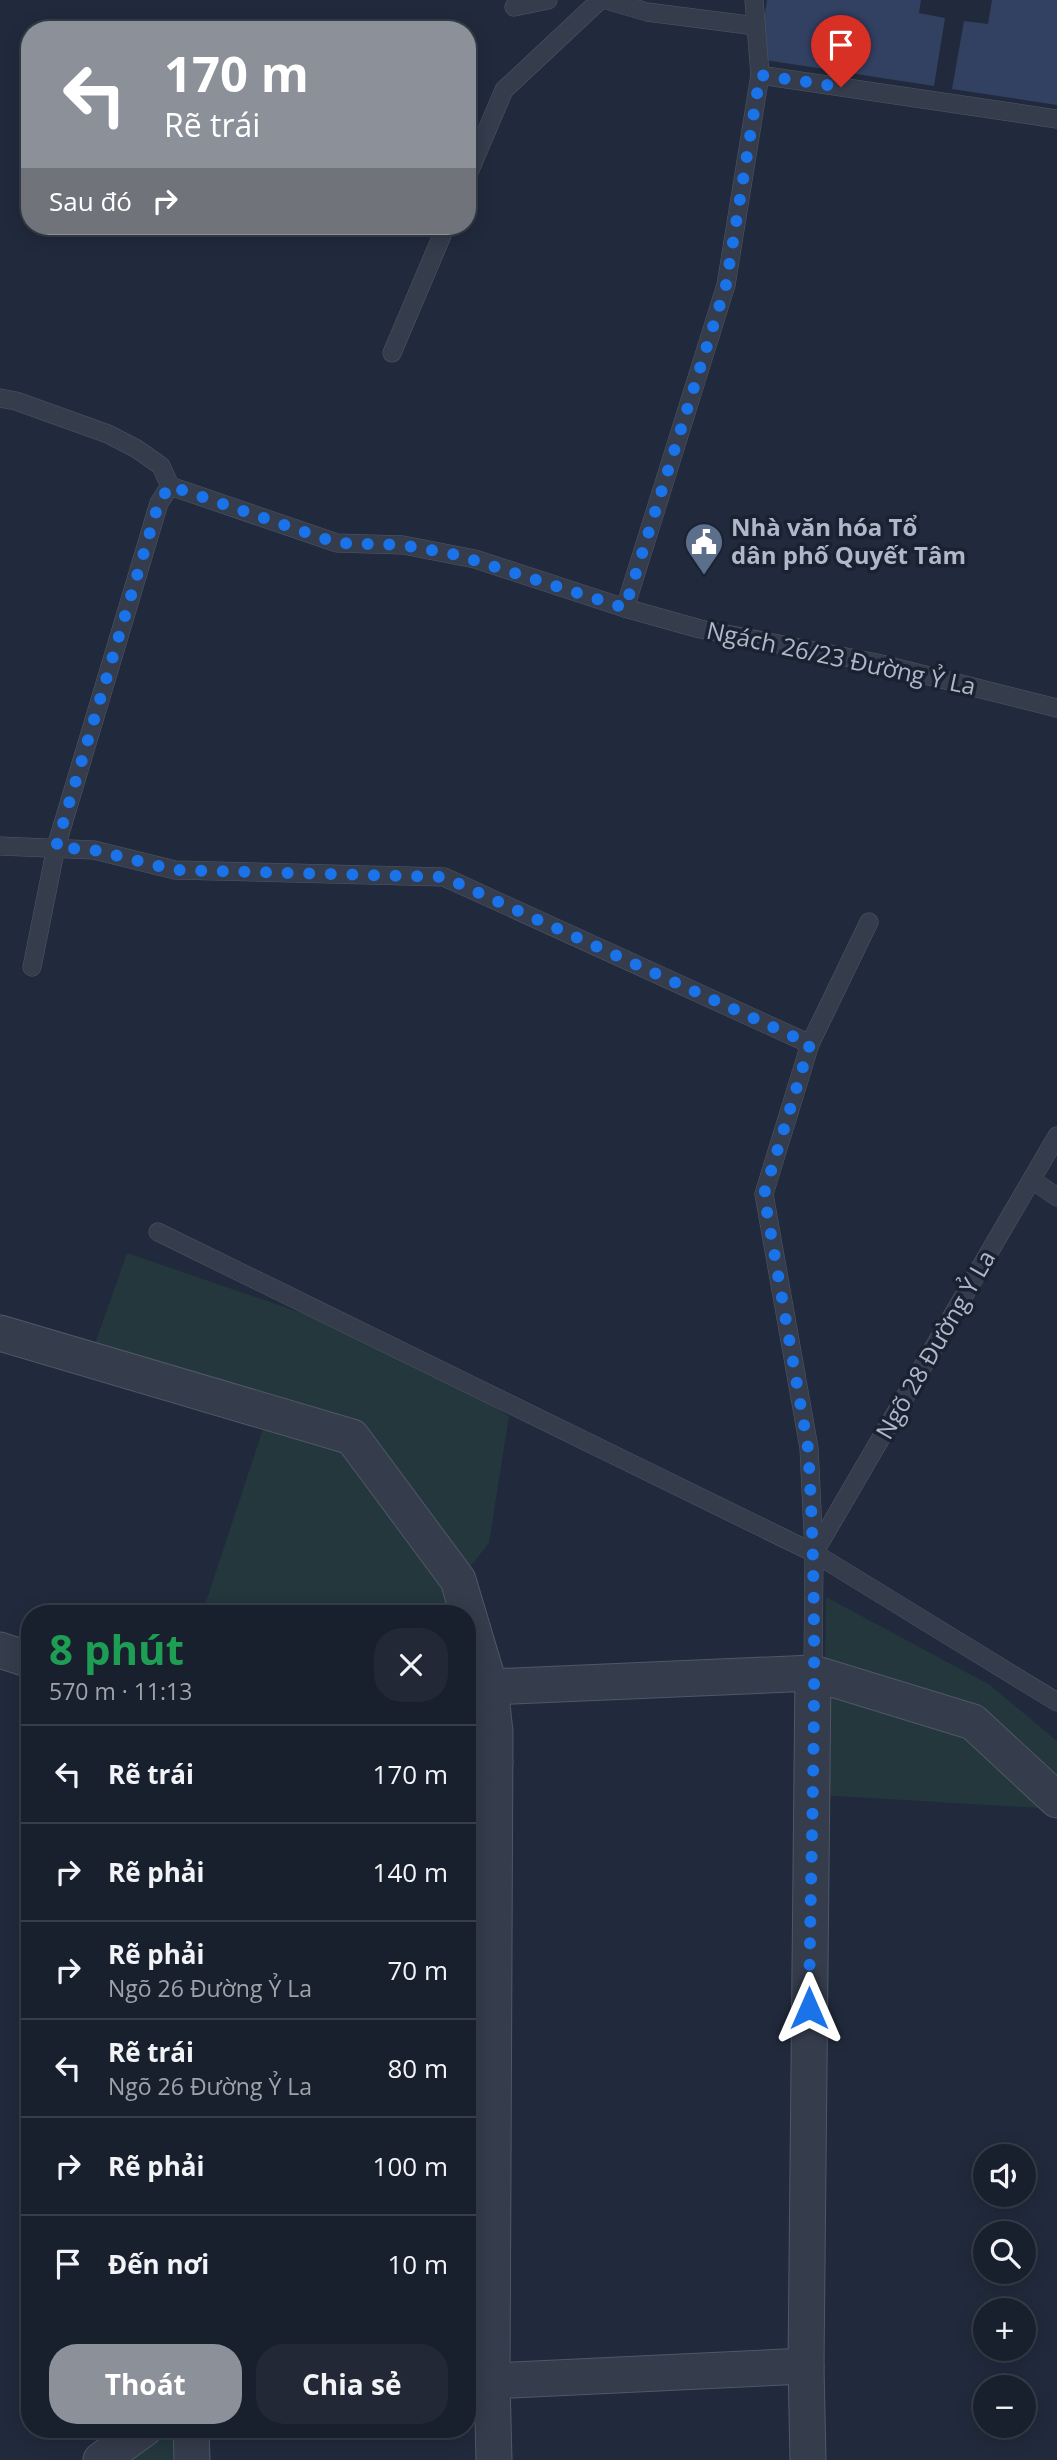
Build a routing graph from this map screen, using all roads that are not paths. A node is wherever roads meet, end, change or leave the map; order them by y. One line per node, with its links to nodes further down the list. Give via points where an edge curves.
1 (548, 0): 5 (lane)
2 (600, 0): 9 (lane, via 504,90)
3 (606, 0): 6 (lane, via 647,12)
4 (754, 0): 6 (lane)
5 (514, 6)
6 (756, 26): 7 (lane)
7 (760, 75): 8 (lane); 14 (lane, via 726,285)
8 (1057, 119)
9 (476, 156)
10 (442, 235): 11 (lane)
11 (392, 353)
12 (0, 398): 13 (lane, via 108,434 161,466)
13 (170, 486): 14 (lane, Ngách 26/23 Đường Ỷ La, via 337,543 440,551); 17 (lane, via 159,502)
14 (625, 608): 15 (lane, Ngách 26/23 Đường Ỷ La, via 700,629 877,663)
15 (1057, 708)
16 (0, 846): 17 (lane)
17 (56, 847): 19 (lane); 20 (lane, via 94,850 175,870 444,877)
18 (870, 922): 20 (lane)
19 (32, 967)
20 (810, 1044): 26 (lane, via 764,1194 808,1448)
21 (1057, 1136): 22 (lane, Ngõ 28 Đường Ỷ La)
22 (1032, 1180): 23 (lane); 26 (lane, Ngõ 28 Đường Ỷ La)
23 (1057, 1197)
24 (158, 1232): 26 (lane)
25 (0, 1333): 27 (street, via 352,1437 458,1580)
26 (814, 1553): 30 (lane); 32 (lane)
27 (463, 1605)
28 (0, 1650): 29 (street)
29 (21, 1657)
30 (813, 1673): 31 (street); 35 (street, via 973,1722); 36 (street)
31 (479, 1688): 34 (street)
32 (1057, 1702)
33 (476, 1744): 34 (street)
34 (495, 1762): 37 (street)
35 (1057, 1800)
36 (806, 2366): 37 (street); 43 (street)
37 (480, 2382): 42 (street)
38 (132, 2438): 40 (street)
39 (191, 2438): 41 (street)
40 (101, 2460)
41 (192, 2460)
42 (494, 2460)
43 (808, 2460)

